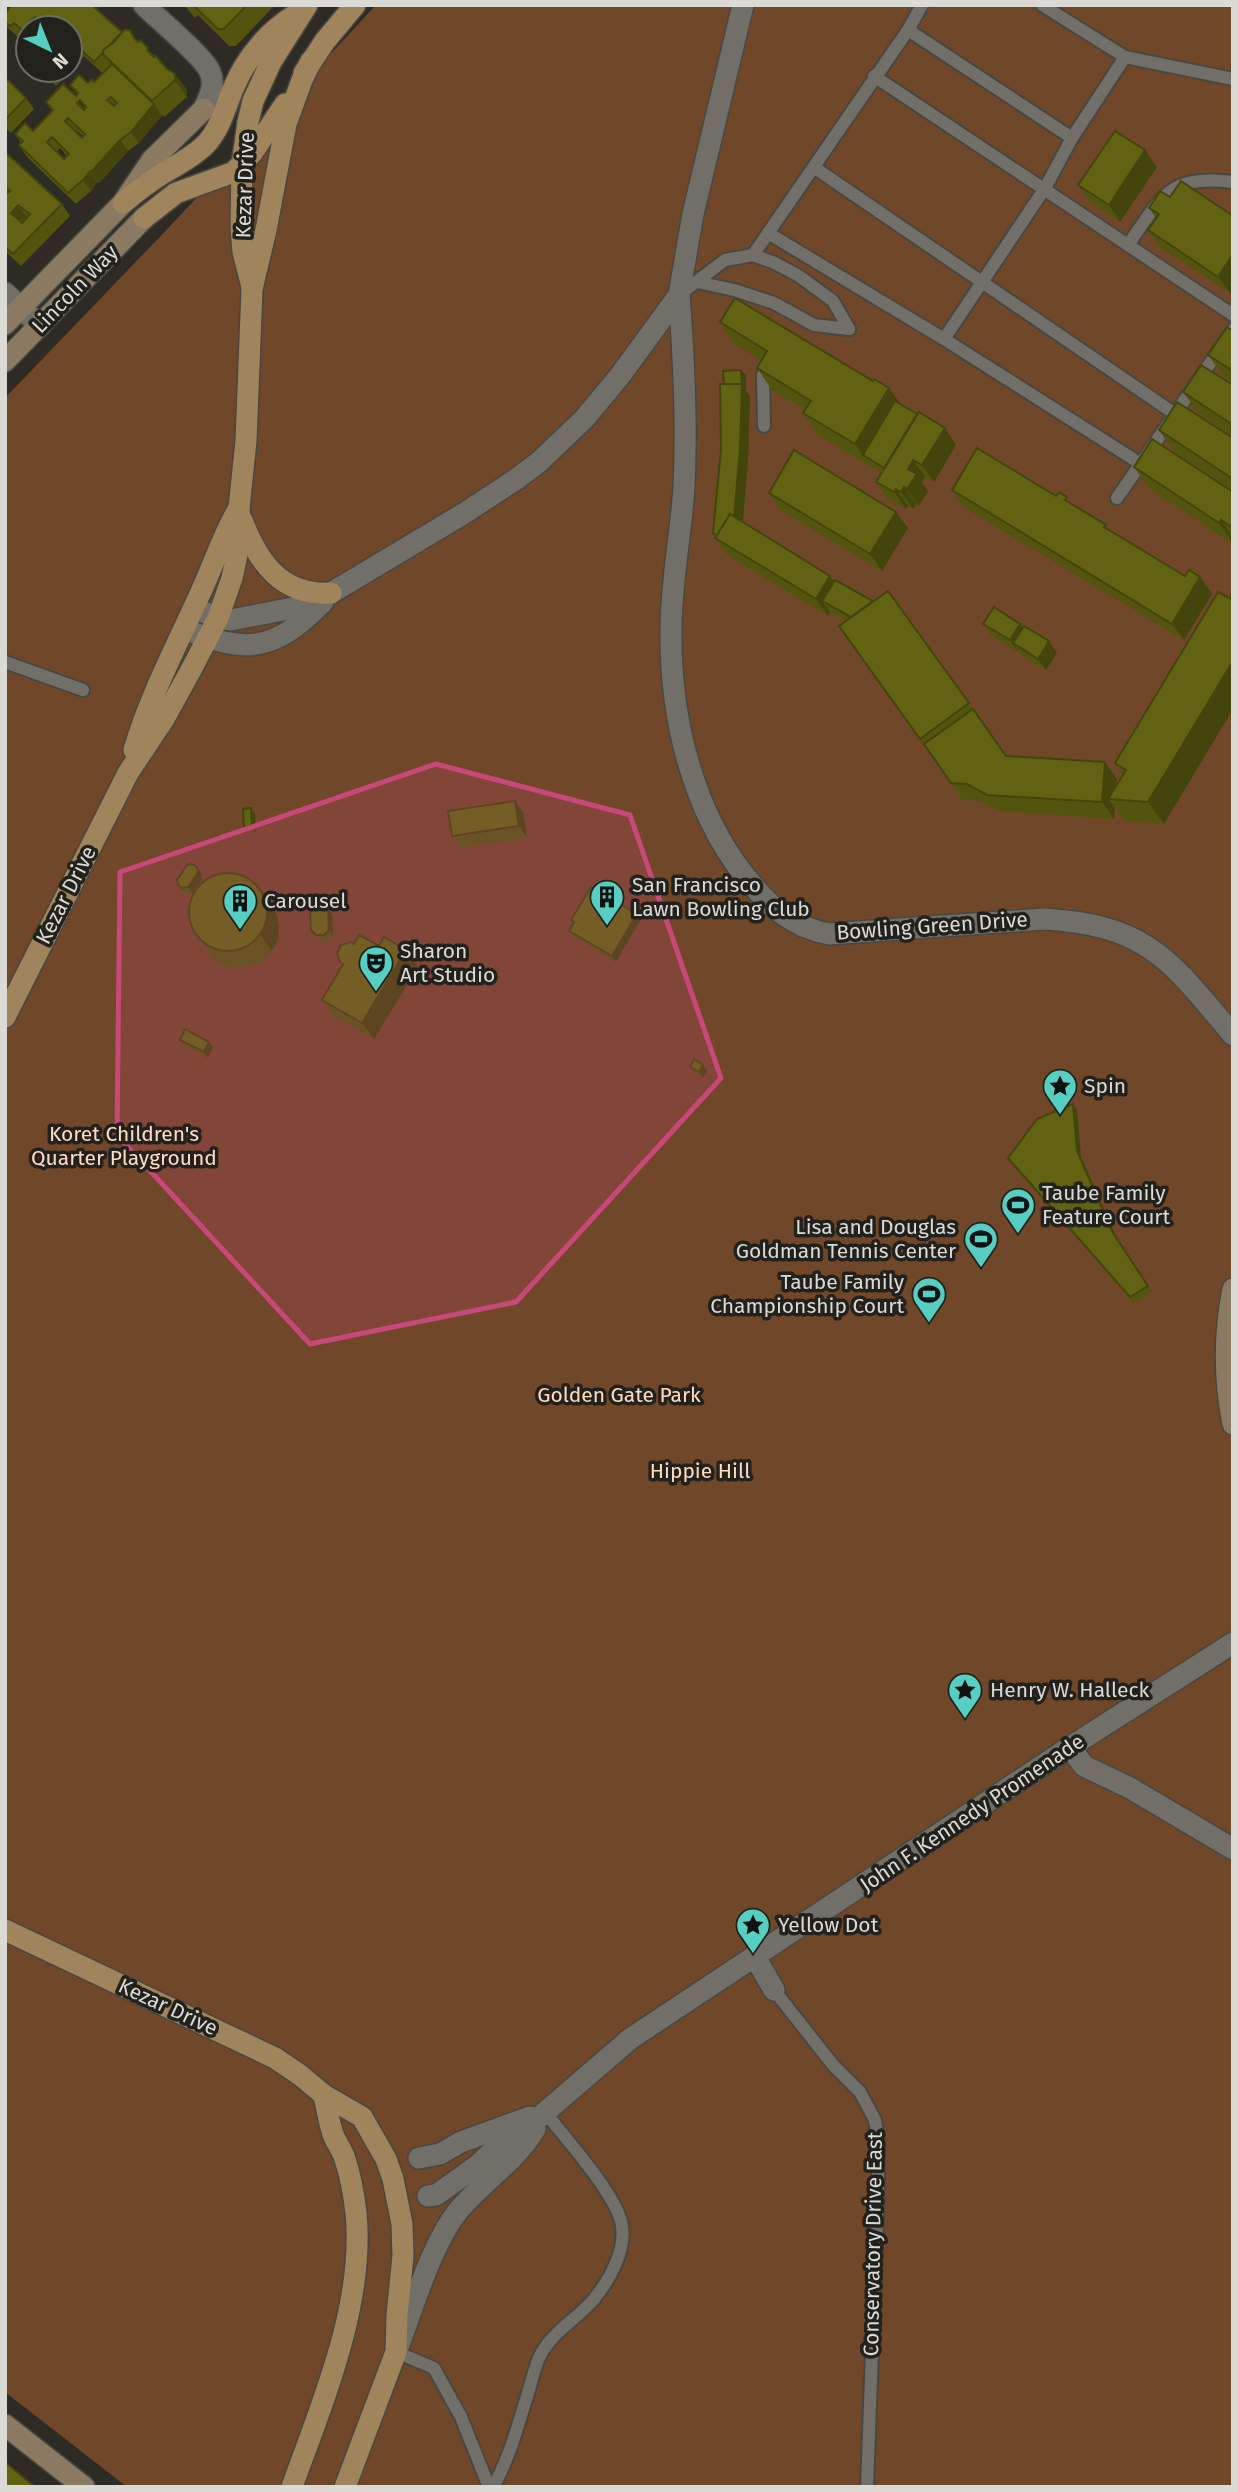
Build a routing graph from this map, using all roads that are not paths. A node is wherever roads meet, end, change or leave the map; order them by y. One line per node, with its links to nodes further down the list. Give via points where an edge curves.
1 (144, 5): 12 (street, via 211,74 211,94)
2 (355, 5): 9 (main road)
3 (743, 5): 26 (street, via 693,214)
4 (922, 5): 7 (lane)
5 (1042, 5): 8 (lane)
6 (305, 8): 14 (main road, Kezar Drive, via 253,101); 18 (main road, via 279,24 248,61 217,130 205,145)
7 (908, 30): 10 (lane); 13 (lane)
8 (1125, 57): 11 (lane); 13 (lane)
9 (311, 61): 14 (main road); 24 (main road, Kezar Drive, via 286,124)
10 (874, 76): 15 (lane); 17 (lane)
11 (1233, 79)
12 (204, 109): 18 (main road, Lincoln Way, via 152,160)
13 (1072, 138): 17 (lane)
14 (242, 165): 24 (main road, Kezar Drive, via 241,228); 30 (main road, Lincoln Way, via 223,178 176,193 144,218)
15 (815, 168): 19 (lane); 23 (lane)
16 (1233, 183): 20 (lane, via 1199,180 1180,184 1154,208)
17 (1045, 188): 20 (lane); 23 (lane)
18 (123, 203): 27 (main road, Lincoln Way)
19 (768, 233): 21 (lane); 32 (lane)
20 (1128, 246): 28 (lane)
21 (753, 255): 22 (lane, via 725,260); 22 (lane, via 775,262 833,301 849,329 814,325 774,303)
22 (697, 282): 26 (lane)
23 (984, 282): 32 (lane); 35 (lane)
24 (252, 289): 39 (main road, Kezar Drive)
25 (5, 293): 27 (street)
26 (679, 295): 40 (street, via 602,398 539,462 489,498); 49 (street, Bowling Green Drive, via 685,426 671,629 673,679 682,740 694,779 738,868 776,911 802,927 829,934 1044,919 1114,930 1167,960)
27 (22, 309): 29 (main road, Lincoln Way); 30 (street)
28 (1233, 316)
29 (5, 324)
30 (40, 326): 33 (main road, Lincoln Way)
31 (1233, 330): 35 (lane)
32 (944, 339): 37 (lane)
33 (5, 361)
34 (763, 375): 36 (lane)
35 (1175, 414): 37 (lane)
36 (764, 426)
37 (1140, 464): 38 (lane)
38 (1117, 498)
39 (239, 508): 40 (main road, via 255,548 276,577 306,592); 41 (main road, Kezar Drive); 42 (main road, Kezar Drive, via 237,559)
40 (331, 593): 42 (street, via 272,613); 44 (street, via 296,626 268,642 241,646)
41 (194, 608): 42 (street); 43 (main road, Kezar Drive)
42 (218, 618): 44 (main road, Kezar Drive)
43 (184, 629): 44 (street); 47 (main road, Kezar Drive, via 145,713)
44 (207, 638): 47 (main road, Kezar Drive, via 178,695)
45 (5, 662): 46 (lane)
46 (83, 690)
47 (128, 773): 48 (main road, Kezar Drive)
48 (5, 1017)
49 (1233, 1035)
50 (1233, 1289): 51 (main road, via 1226,1373)
51 (1233, 1424)
52 (1233, 1643): 53 (street, John F. Kennedy Promenade)
53 (1070, 1747): 54 (street, via 1084,1766); 56 (street, John F. Kennedy Promenade)
54 (1233, 1849)
55 (5, 1930): 58 (main road, Kezar Drive, via 258,2049)
56 (755, 1957): 57 (street, Conservatory Drive East); 59 (street, John F. Kennedy Promenade, via 630,2039)
57 (774, 1990): 69 (lane, Conservatory Drive East, via 833,2066 860,2092 875,2120 878,2189)
58 (324, 2095): 63 (main road, Kezar Drive, via 362,2117 393,2179 404,2242); 66 (main road, via 348,2171 357,2231 351,2298 328,2385)
59 (545, 2112): 60 (street, John F. Kennedy Promenade); 61 (street, via 534,2150); 62 (street, John F. Kennedy Promenade, via 478,2165); 63 (street, John F. Kennedy Promenade, via 526,2143 449,2224); 68 (lane, via 609,2196 621,2222 622,2240 607,2281 541,2353 507,2462)
60 (419, 2158)
61 (519, 2167)
62 (428, 2196)
63 (396, 2352): 67 (main road, Kezar Drive); 68 (lane, via 434,2368)
64 (5, 2425): 65 (main road)
65 (84, 2487)
66 (292, 2487)
67 (345, 2487)
68 (491, 2487)
69 (867, 2487)

